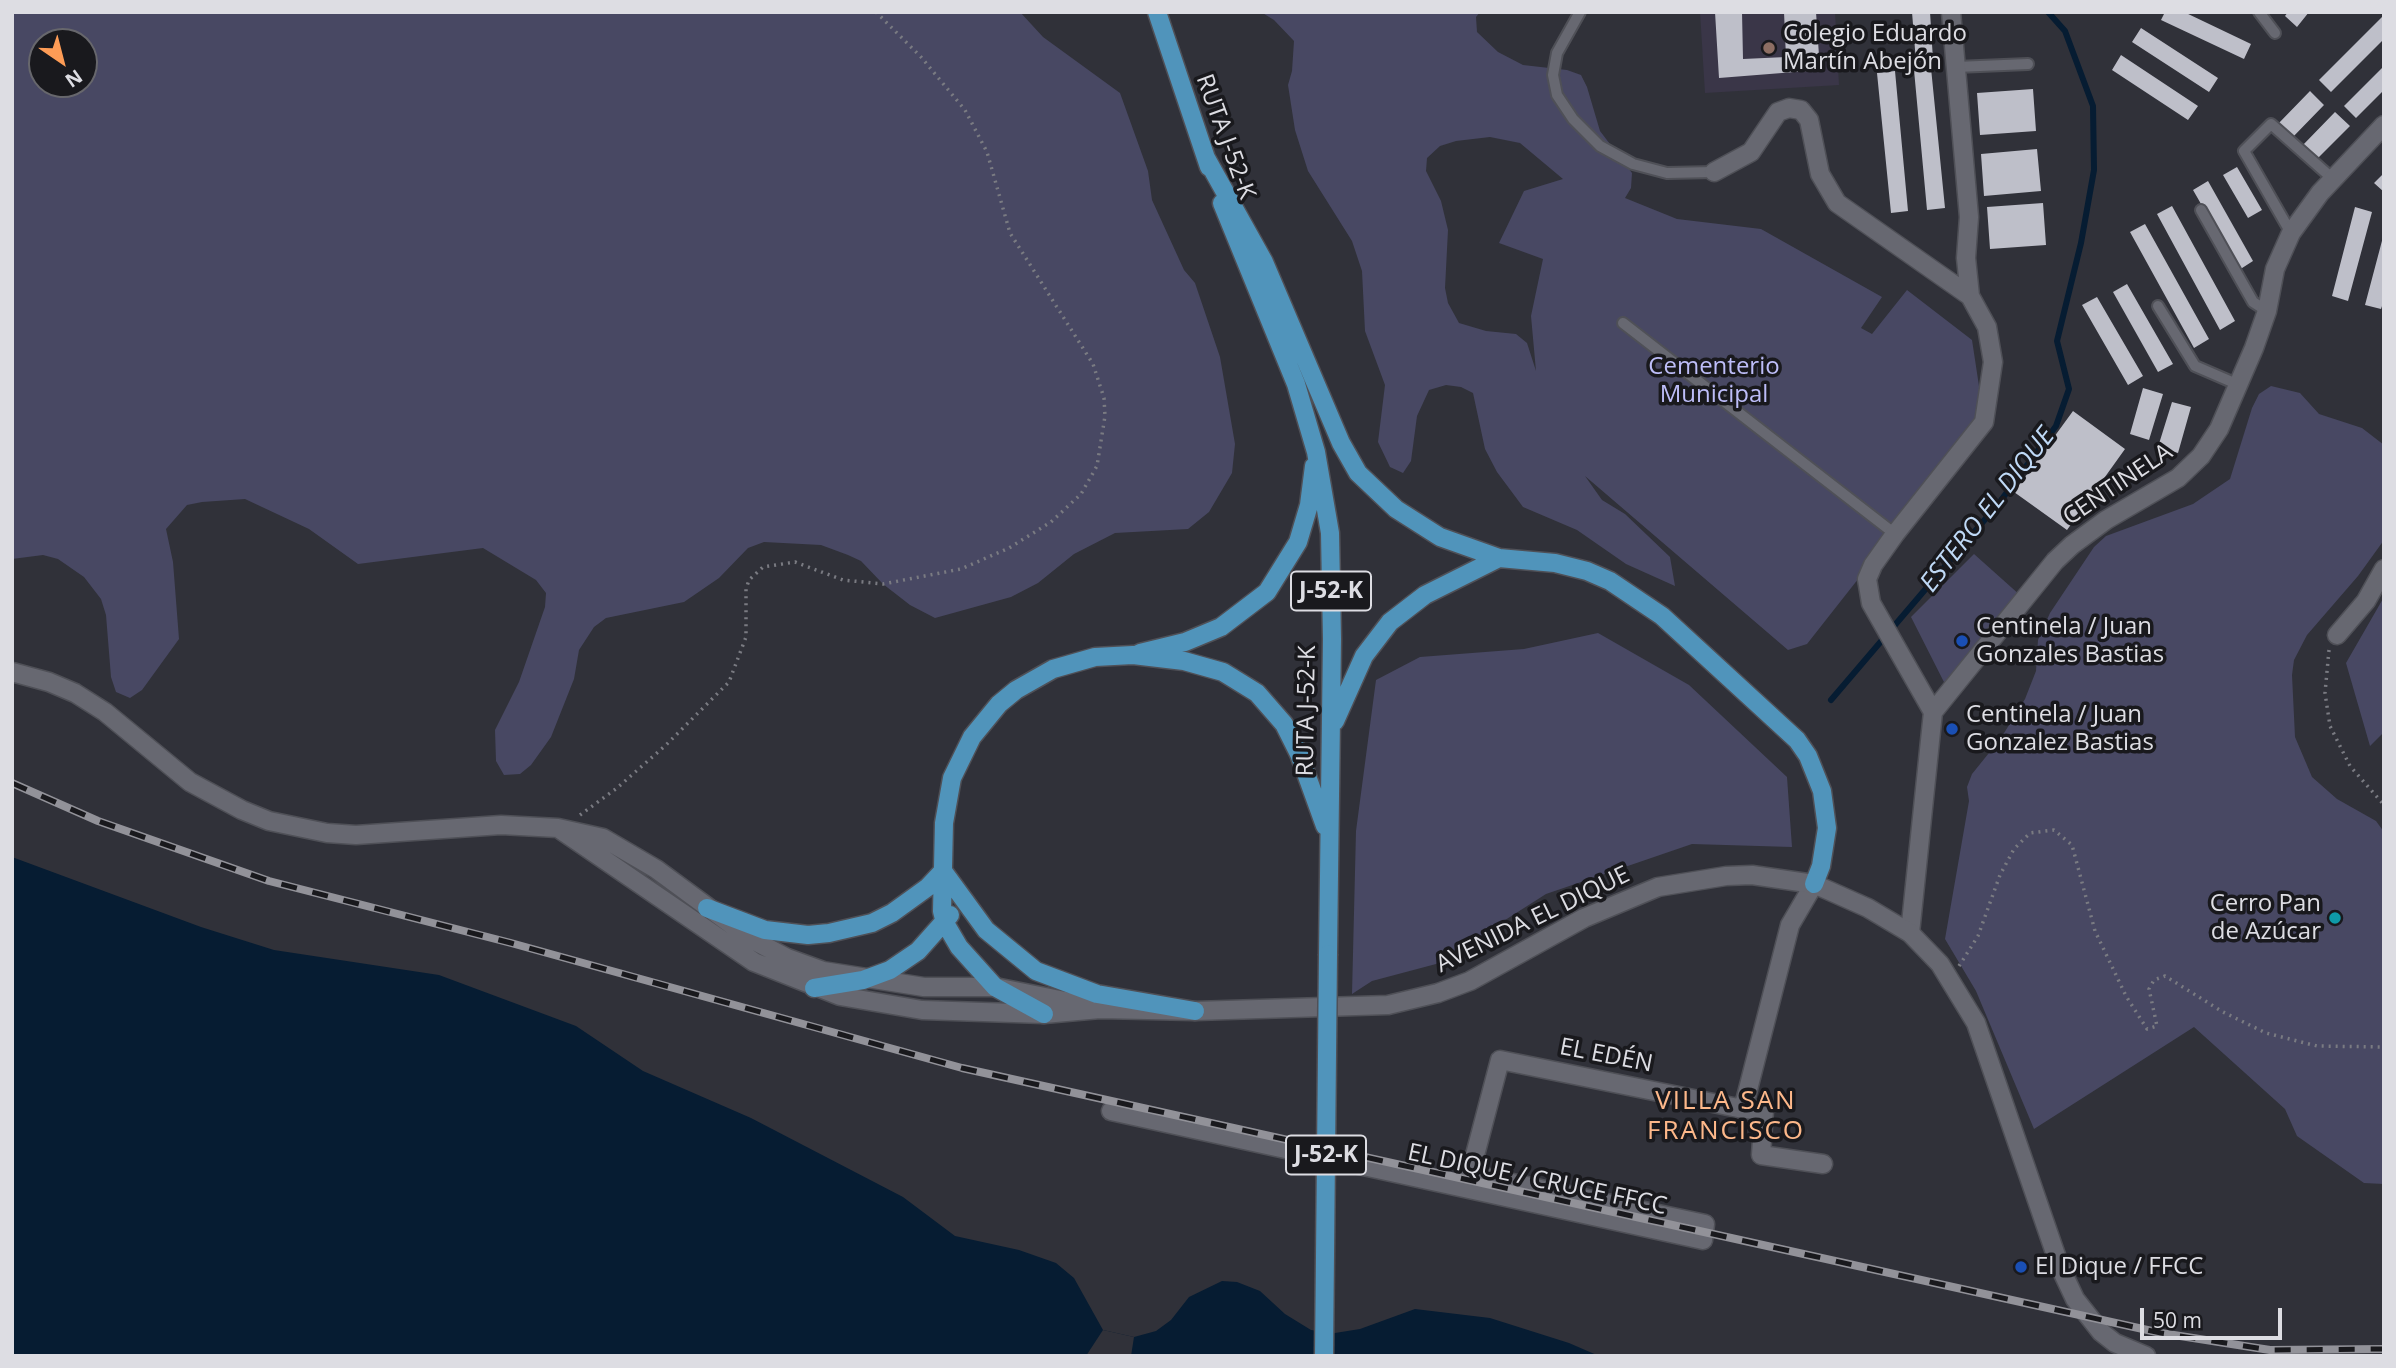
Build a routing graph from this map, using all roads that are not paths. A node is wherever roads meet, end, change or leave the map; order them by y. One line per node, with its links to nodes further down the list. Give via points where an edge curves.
1 (1157, 12): 9 (main road, RUTA J-52-K / J-52-K)
2 (1580, 12): 10 (lane, via 1558,53 1553,75 1558,95 1573,119 1600,146 1633,164 1667,173)
3 (1951, 12): 7 (street)
4 (2259, 12): 5 (lane)
5 (2275, 33)
6 (2028, 64): 7 (lane)
7 (1956, 67): 14 (street, via 1969,216 1966,258)
8 (2384, 125): 11 (street, CENTINELA)
9 (1206, 158): 19 (main road, RUTA J-52-K / J-52-K, via 1296,384); 21 (main road, via 1264,262 1358,473 1418,524)
10 (1714, 172): 14 (street, via 1751,152 1778,112 1801,110 1809,121 1820,174 1837,203)
11 (2333, 179): 13 (street, CENTINELA); 13 (lane, via 2271,124 2244,151)
12 (2201, 210): 16 (lane, via 2253,302)
13 (2291, 233): 16 (street, CENTINELA, via 2275,269)
14 (1970, 296): 20 (street, via 1987,327 1993,362 1984,422)
15 (2158, 306): 18 (lane, via 2195,366)
16 (2267, 311): 18 (street, CENTINELA)
17 (1623, 323): 20 (lane)
18 (2239, 385): 26 (street, CENTINELA, via 2201,456 2178,478 2090,531 2055,561)
19 (1316, 452): 24 (main road, via 1304,524 1289,560 1267,592 1213,631); 27 (main road, RUTA J-52-K / J-52-K, via 1330,533)
20 (1895, 534): 26 (street, via 1869,572 1868,595)
21 (1499, 558): 27 (main road, via 1425,595 1390,622 1359,664); 31 (main road, via 1587,571 1637,597 1797,740 1816,773 1826,809 1825,847)
22 (2384, 569): 23 (street, via 2366,601)
23 (2337, 635)
24 (1133, 655): 29 (main road, via 1203,665 1241,681 1272,708 1293,738); 30 (main road, via 1095,657 1053,669 1016,690 985,720 952,778 944,823)
25 (12, 673): 28 (street, via 75,693 190,782 269,821 356,835 457,825)
26 (1933, 712): 35 (street)
27 (1331, 731): 29 (main road, RUTA J-52-K / J-52-K)
28 (558, 828): 33 (street, via 603,838 656,869); 38 (street, AVENIDA EL DIQUE, via 725,945)
29 (1330, 839): 46 (main road, RUTA J-52-K / J-52-K, bridge)
30 (943, 871): 32 (main road); 33 (main road, via 892,913 829,933 765,930); 34 (main road)
31 (1814, 884): 35 (street, AVENIDA EL DIQUE); 40 (street, AVENIDA EL DIQUE, via 1726,876 1658,887 1595,912 1470,981 1410,1002); 42 (street, via 1790,925)
32 (961, 896): 34 (main road); 40 (main road, via 1001,945 1055,980 1097,993)
33 (706, 908): 36 (street, via 751,940 787,958)
34 (945, 923): 36 (main road, via 903,963); 37 (main road, via 971,962)
35 (1910, 933): 47 (street, AVENIDA EL DIQUE, via 1949,978 1976,1023 2075,1299 2101,1332)
36 (863, 980): 37 (street, via 924,987); 38 (main road)
37 (995, 987): 39 (street); 41 (main road)
38 (814, 988): 41 (street, AVENIDA EL DIQUE, via 922,1010)
39 (1100, 1009): 40 (street, AVENIDA EL DIQUE); 41 (street, AVENIDA EL DIQUE)
40 (1195, 1011)
41 (1044, 1014)
42 (1743, 1108): 44 (street, via 1764,1110 1761,1155); 45 (street, EL EDÉN, via 1500,1060)
43 (1111, 1111): 45 (street, EL DIQUE / CRUCE FFCC)
44 (1823, 1164)
45 (1465, 1181): 45 (street, EL DIQUE / CRUCE FFCC, via 1703,1240 1706,1224)
46 (1324, 1356)
47 (2146, 1356)

